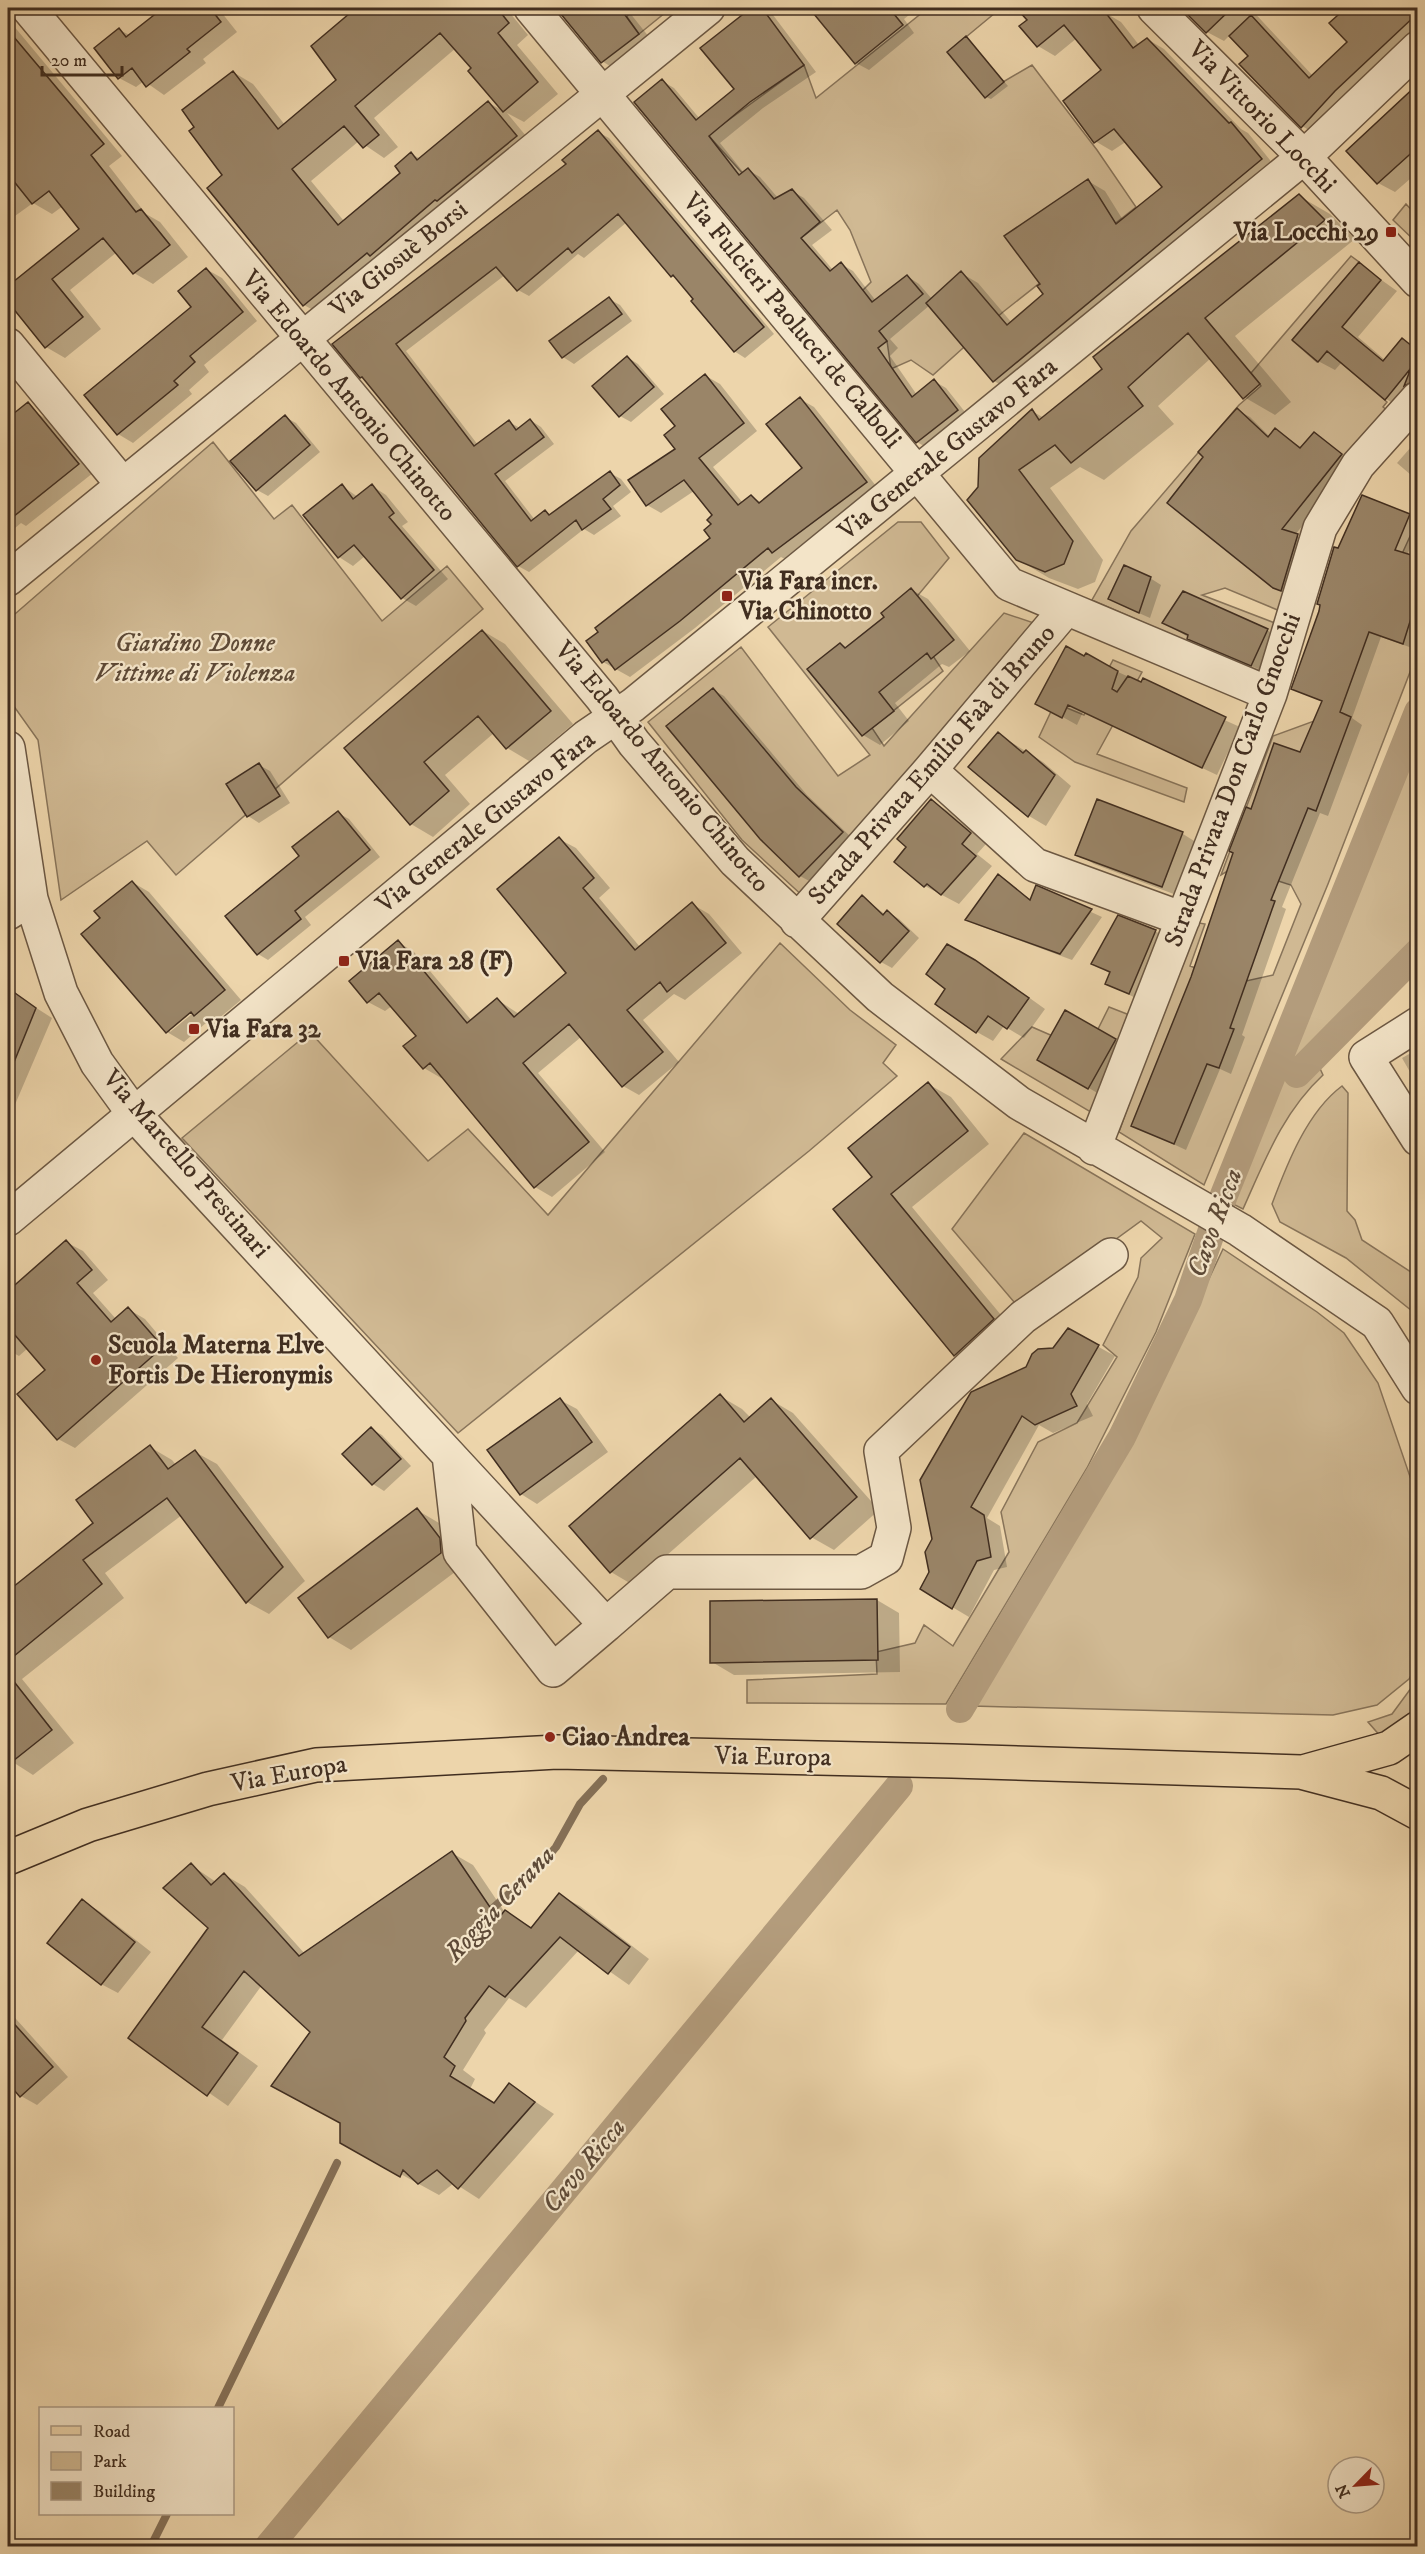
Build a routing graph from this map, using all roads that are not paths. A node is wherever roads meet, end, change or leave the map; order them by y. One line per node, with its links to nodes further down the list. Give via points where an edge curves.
1 (28, 8): 9 (street, Via Edoardo Antonio Chinotto)
2 (531, 8): 6 (street, Via Fulcieri Paolucci de Calboli)
3 (708, 8): 6 (street, Via Giosuè Borsi)
4 (1154, 8): 7 (street, Via Vittorio Locchi)
5 (1418, 48): 7 (street, Via Generale Gustavo Fara)
6 (603, 94): 9 (street, Via Giosuè Borsi); 12 (street, Via Fulcieri Paolucci de Calboli)
7 (1304, 158): 8 (street, Via Vittorio Locchi); 12 (street, Via Generale Gustavo Fara)
8 (1418, 281)
9 (300, 338): 13 (street, Via Giosuè Borsi); 17 (street, Via Edoardo Antonio Chinotto)
10 (8, 345): 13 (street)
11 (1418, 398): 16 (street, Strada Privata Don Carlo Gnocchi, via 1358,465 1320,528)
12 (918, 473): 15 (street, Via Fulcieri Paolucci de Calboli, via 1010,584); 17 (street, Via Generale Gustavo Fara)
13 (123, 484): 14 (street, Via Giosuè Borsi)
14 (8, 579)
15 (1066, 609): 16 (street, Via Fulcieri Paolucci de Calboli); 19 (street, Strada Privata Emilio Faà di Bruno)
16 (1270, 694): 21 (street, Strada Privata Don Carlo Gnocchi)
17 (615, 717): 22 (street, Via Edoardo Antonio Chinotto, via 735,861); 24 (street, Via Generale Gustavo Fara, via 576,745)
18 (8, 748): 20 (street, Via Marcello Prestinari)
19 (930, 770): 21 (street, via 1035,865); 22 (street, Strada Privata Emilio Faà di Bruno)
20 (19, 906): 24 (street, Via Marcello Prestinari, via 97,1063)
21 (1183, 920): 26 (street, Strada Privata Don Carlo Gnocchi)
22 (797, 921): 26 (street, Via Edoardo Antonio Chinotto, via 880,997 945,1048 1019,1103)
23 (1418, 1024): 25 (street, via 1366,1057)
24 (134, 1114): 27 (street, Via Generale Gustavo Fara); 30 (street, Via Marcello Prestinari)
25 (1418, 1139)
26 (1094, 1148): 29 (street, Via Edoardo Antonio Chinotto, via 1240,1230 1377,1323)
27 (8, 1219)
28 (1111, 1254): 31 (street, via 1023,1317 881,1451 894,1528 886,1558 861,1572 667,1572)
29 (1418, 1388)
30 (449, 1455): 31 (street, Via Marcello Prestinari); 31 (street, via 460,1551 553,1670)
31 (606, 1624)
32 (1418, 1728): 33 (main road, Via Europa, via 1389,1748)
33 (1301, 1773): 34 (main road, Via Europa, via 1381,1793); 35 (main road, Via Europa, via 557,1752 316,1765 208,1789 88,1825)
34 (1418, 1813)
35 (8, 1858)

